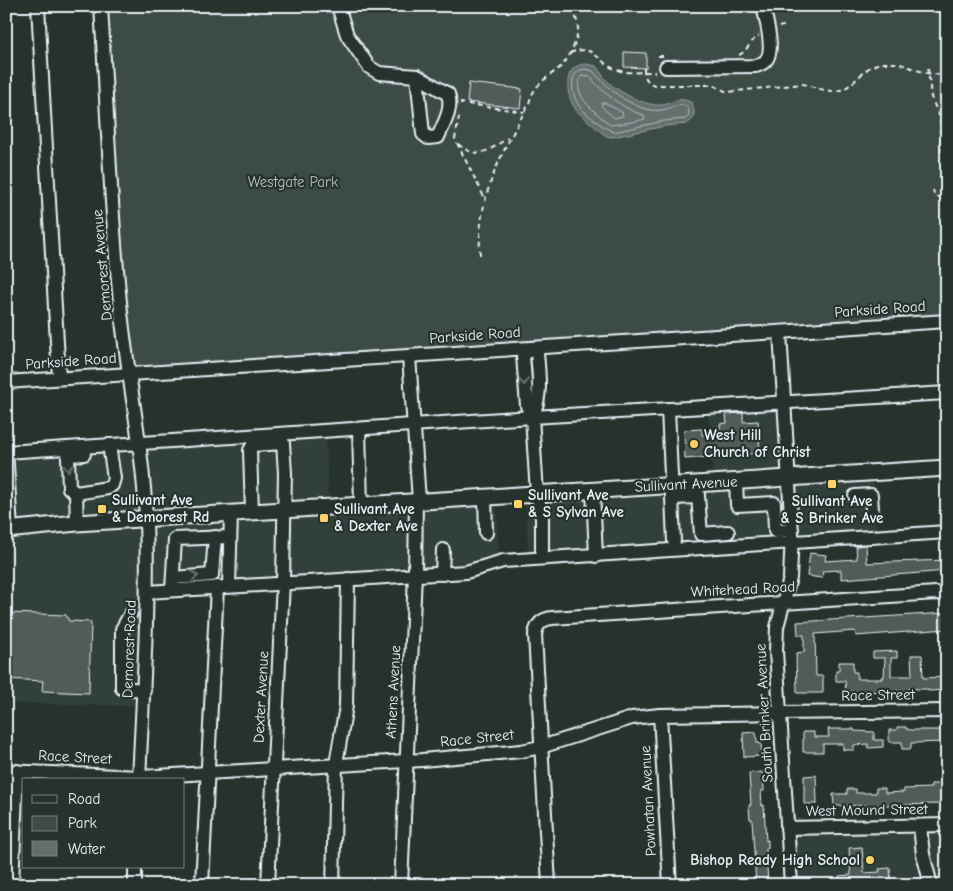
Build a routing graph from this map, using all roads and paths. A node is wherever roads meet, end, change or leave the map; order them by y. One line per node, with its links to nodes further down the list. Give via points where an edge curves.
1 (38, 6): 31 (street)
2 (101, 6): 30 (street, Demorest Avenue, via 120,301)
3 (338, 6): 17 (street, via 347,35 369,67 379,73)
4 (573, 6): 8 (path, via 578,29)
5 (764, 6): 7 (street)
6 (786, 25): 7 (path)
7 (768, 32): 9 (path, via 753,39 743,54); 11 (street, via 770,54 765,62 756,66)
8 (570, 53): 14 (path, via 587,50 615,69); 18 (path, via 560,68 532,93)
9 (738, 55)
10 (658, 56): 11 (path)
11 (663, 65): 14 (path)
12 (644, 68): 14 (path)
13 (928, 68): 15 (path)
14 (644, 72): 15 (path, via 654,85 713,85 727,92 803,84 842,90 865,70 883,63 905,64)
15 (929, 74): 16 (path); 21 (path, via 931,97 940,118 943,156)
16 (947, 75)
17 (417, 76)
18 (524, 112): 19 (path); 20 (path, via 461,103)
19 (510, 137): 20 (path, via 474,154); 24 (path)
20 (456, 143): 24 (path)
21 (947, 159)
22 (933, 190): 23 (path, via 935,197)
23 (947, 196)
24 (485, 199): 25 (path, via 480,224)
25 (480, 255)
26 (947, 321): 27 (street, Parkside Road)
27 (780, 332): 28 (street, Parkside Road); 34 (street, South Brinker Avenue)
28 (531, 348): 29 (street, Parkside Road); 36 (street, via 536,353 539,379 538,405)
29 (409, 356): 30 (street, Parkside Road); 37 (street, Athens Avenue)
30 (129, 374): 31 (street, Parkside Road); 39 (street, Demorest Avenue)
31 (59, 378): 32 (street, Parkside Road)
32 (6, 382)
33 (947, 393): 34 (street)
34 (784, 403): 35 (street); 45 (street, South Brinker Avenue)
35 (668, 409): 36 (street); 50 (street)
36 (532, 418): 37 (street); 51 (street)
37 (414, 426): 38 (street); 53 (street, Athens Avenue)
38 (359, 429): 39 (street); 54 (street)
39 (140, 444): 41 (street); 59 (street, Demorest Avenue)
40 (6, 448): 42 (street)
41 (110, 448): 42 (street); 47 (street, one-way to 47, via 68,457); 47 (street, via 112,485 104,489)
42 (6, 452): 61 (street)
43 (947, 468): 44 (main road, Sullivant Avenue)
44 (863, 473): 45 (main road, Sullivant Avenue); 56 (street, via 859,496 871,495)
45 (788, 478): 46 (main road, Sullivant Avenue); 67 (street, South Brinker Avenue)
46 (736, 481): 49 (main road, Sullivant Avenue); 67 (street, via 737,505 774,503 775,531)
47 (72, 490): 60 (street)
48 (593, 490): 50 (main road, Sullivant Avenue); 51 (main road, Sullivant Avenue); 71 (street)
49 (698, 490): 50 (main road, Sullivant Avenue); 62 (street, via 701,534)
50 (671, 492): 68 (street)
51 (537, 494): 52 (main road, Sullivant Avenue); 70 (street, via 542,518)
52 (485, 497): 53 (main road, Sullivant Avenue); 64 (street)
53 (418, 501): 54 (main road, Sullivant Avenue); 75 (street, Athens Avenue)
54 (361, 505): 55 (main road, Sullivant Avenue)
55 (284, 510): 57 (main road, Sullivant Avenue); 57 (street, Dexter Avenue, via 283,443 276,442 253,445 250,450); 77 (street, Dexter Avenue)
56 (872, 510)
57 (252, 512): 58 (main road, Sullivant Avenue)
58 (231, 513): 59 (main road, Sullivant Avenue); 66 (street)
59 (146, 519): 60 (main road, Sullivant Avenue); 80 (street, Demorest Road)
60 (77, 523): 61 (main road, Sullivant Avenue)
61 (8, 530)
62 (728, 532)
63 (947, 532): 67 (street)
64 (486, 533)
65 (216, 537): 66 (street); 73 (street); 78 (street, via 175,539)
66 (230, 537): 72 (street)
67 (792, 537): 71 (street); 82 (street, South Brinker Avenue, via 791,568)
68 (674, 542)
69 (443, 550): 74 (street)
70 (542, 550)
71 (596, 556): 74 (street, via 503,562 466,572)
72 (230, 569): 73 (street); 79 (street)
73 (214, 571): 78 (street, one-way to 73, via 212,576)
74 (442, 574): 75 (street)
75 (415, 575): 76 (street); 89 (street, Athens Avenue)
76 (348, 579): 77 (street); 90 (street, via 346,706)
77 (284, 582): 79 (street); 91 (street, Dexter Avenue)
78 (172, 584): 79 (street); 80 (street)
79 (223, 587): 93 (street)
80 (147, 592): 84 (street, Demorest Road)
81 (947, 594): 82 (street, Whitehead Road)
82 (783, 602): 86 (street, South Brinker Avenue, via 776,652); 88 (street, Whitehead Road, via 542,621 535,634)
83 (130, 615): 84 (street, via 122,629 122,688)
84 (144, 690): 94 (street, Demorest Road)
85 (947, 711): 86 (street, Race Street)
86 (779, 713): 87 (street, Race Street); 97 (street, South Brinker Avenue)
87 (660, 716): 88 (street, Race Street, via 632,718); 106 (street, Powhatan Avenue)
88 (541, 747): 89 (street, Race Street, via 467,757); 105 (street)
89 (406, 760): 90 (street, Race Street); 104 (street, Athens Avenue)
90 (336, 764): 91 (street, Race Street); 103 (street)
91 (273, 769): 93 (street, Race Street); 102 (street, Dexter Avenue)
92 (12, 771): 94 (street, Race Street); 99 (street)
93 (207, 772): 94 (street, Race Street); 101 (street)
94 (139, 778)
95 (947, 825): 96 (street, West Mound Street)
96 (920, 826): 97 (street, West Mound Street); 108 (street)
97 (787, 828): 107 (street, South Brinker Avenue)
98 (135, 868): 100 (street)
99 (12, 885)
100 (135, 885)
101 (202, 885)
102 (268, 885)
103 (333, 885)
104 (401, 885)
105 (548, 885)
106 (670, 885)
107 (791, 885)
108 (931, 885)

